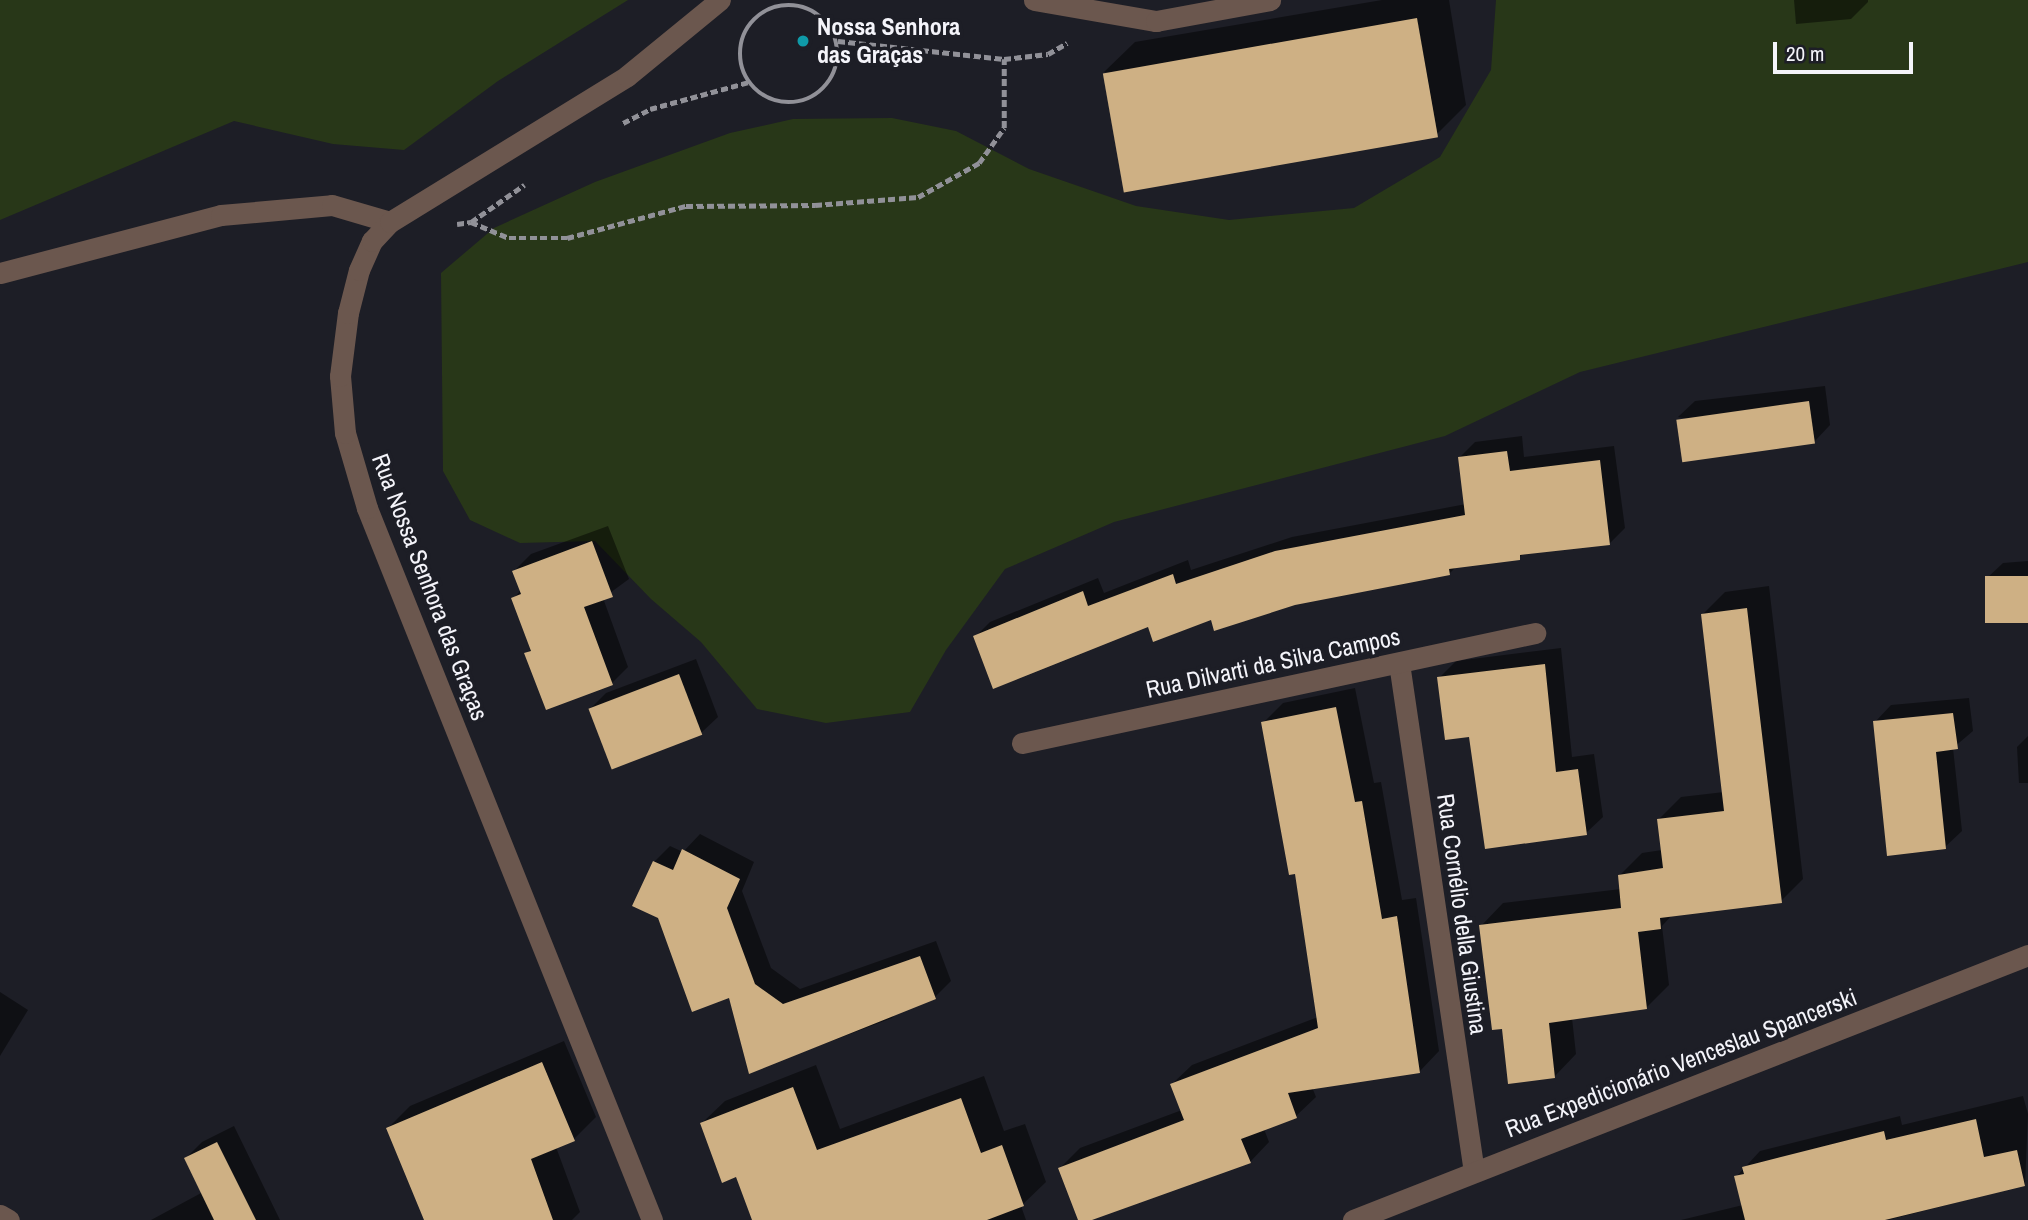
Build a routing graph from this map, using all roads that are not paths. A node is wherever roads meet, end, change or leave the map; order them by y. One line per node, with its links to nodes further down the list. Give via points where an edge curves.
1 (720, 0): 4 (street, Rua Nossa Senhora das Graças, via 617,83)
2 (1034, 0): 3 (street, via 1156,21)
3 (1270, 0)
4 (390, 222): 5 (street, via 332,205 221,215); 13 (street, Rua Nossa Senhora das Graças, via 372,241 348,313 340,376 345,433 368,508)
5 (0, 272)
6 (1535, 634): 7 (street, Rua Dilvarti da Silva Campos)
7 (1399, 663): 8 (street, Rua Dilvarti da Silva Campos); 10 (street, Rua Cornélio della Giustina)
8 (1022, 743)
9 (2028, 955): 10 (street, Rua Expedicionário Venceslau Spancerski)
10 (1474, 1172): 14 (street, Rua Expedicionário Venceslau Spancerski)
11 (0, 1215): 12 (street)
12 (9, 1220)
13 (652, 1220)
14 (1353, 1220)

